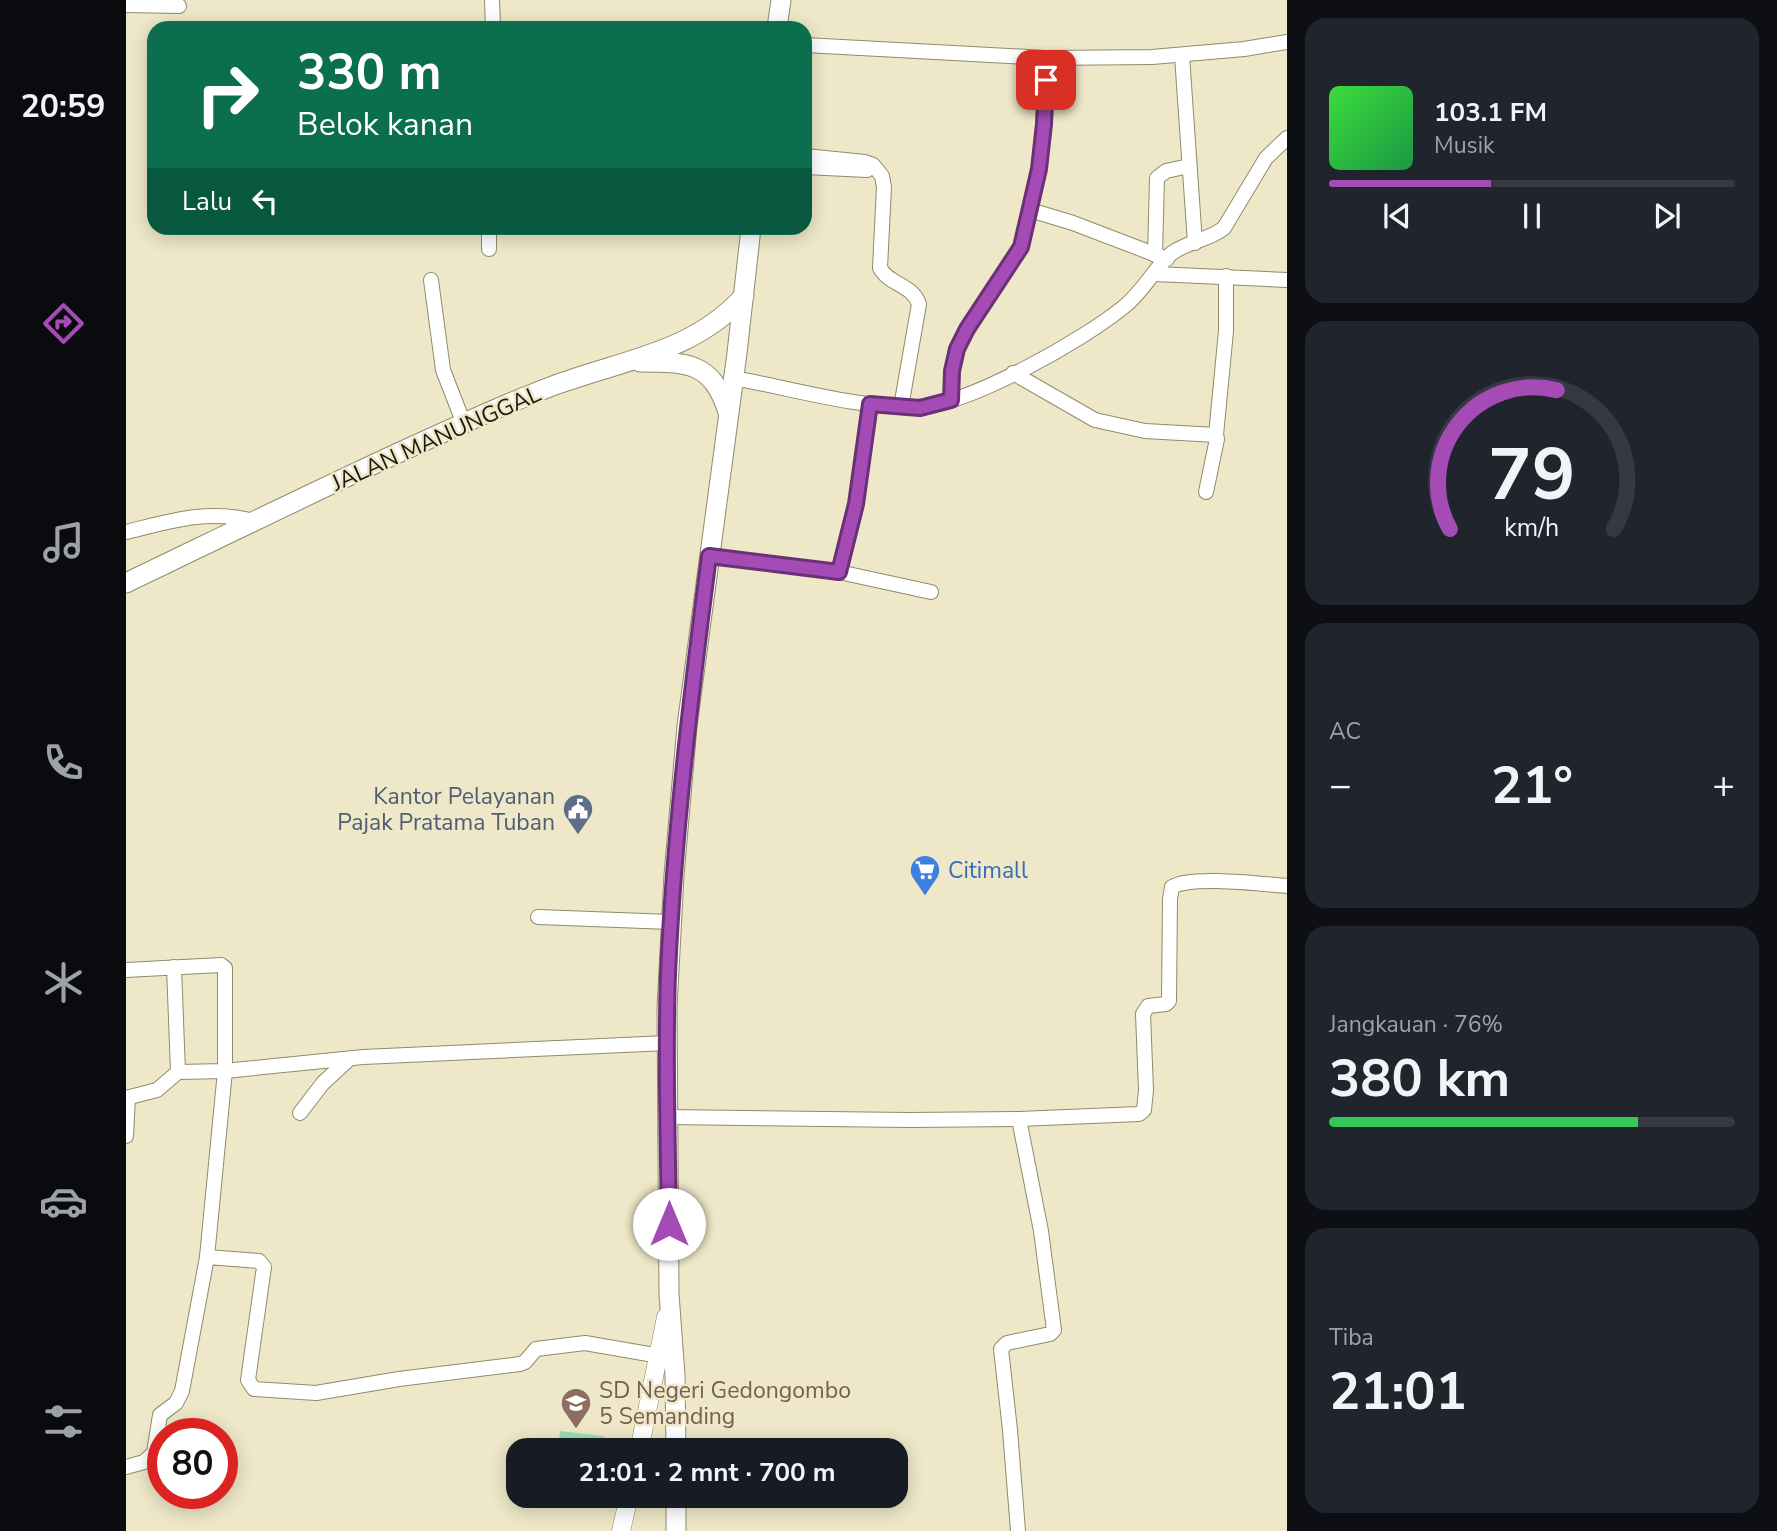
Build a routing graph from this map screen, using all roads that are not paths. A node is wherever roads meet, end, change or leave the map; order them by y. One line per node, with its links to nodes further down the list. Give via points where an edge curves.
1 (492, 0): 5 (street)
2 (781, 0): 6 (highway)
3 (126, 5): 4 (street)
4 (179, 6)
5 (493, 21)
6 (778, 21)
7 (1287, 41): 9 (street)
8 (812, 45): 10 (street)
9 (1182, 56): 10 (street); 15 (street)
10 (1046, 58): 18 (street, via 1044,124)
11 (1287, 138): 14 (street)
12 (1287, 147): 14 (street)
13 (812, 156): 17 (street)
14 (1266, 158): 21 (street, via 1224,228)
15 (1189, 166): 21 (street); 23 (street, via 1166,170 1157,178)
16 (812, 167): 17 (street)
17 (876, 167): 34 (street, via 884,187 880,268 886,277 914,293 919,304)
18 (1030, 210): 23 (street); 32 (street, via 1021,247 957,349)
19 (489, 235): 22 (street)
20 (750, 235): 28 (highway)
21 (1195, 243): 23 (street)
22 (489, 249)
23 (1161, 257): 24 (street)
24 (1155, 274): 25 (street); 30 (street, via 1141,292 1101,324)
25 (1226, 276): 27 (street); 37 (street)
26 (431, 280): 36 (street, via 443,370)
27 (1287, 280)
28 (744, 296): 29 (highway, JALAN MANUNGGAL, via 720,320 691,338); 31 (highway)
29 (622, 364): 35 (highway, via 700,369 721,392); 36 (highway, JALAN MANUNGGAL, via 568,380)
30 (1013, 373): 32 (street); 37 (street, via 1095,420 1145,431)
31 (733, 378): 33 (street); 35 (highway)
32 (951, 400): 34 (street, via 920,408)
33 (870, 404): 34 (street); 42 (street, via 856,504)
34 (901, 407)
35 (729, 413): 41 (highway)
36 (464, 424): 39 (highway, JALAN MANUNGGAL)
37 (1216, 435): 38 (street)
38 (1206, 492)
39 (254, 521): 40 (street, via 209,515); 43 (highway, JALAN MANUNGGAL)
40 (126, 532)
41 (709, 556): 42 (street); 47 (highway, via 687,726)
42 (839, 572): 44 (street)
43 (126, 583)
44 (930, 592)
45 (1287, 886): 57 (street, via 1215,881 1172,887 1169,1001 1148,1006 1143,1014 1144,1110 1135,1115)
46 (538, 917): 47 (street)
47 (671, 922): 50 (highway)
48 (174, 967): 49 (street); 52 (street, via 225,968); 53 (street)
49 (126, 970)
50 (667, 1043): 51 (street); 56 (highway)
51 (348, 1060): 52 (street); 55 (street)
52 (225, 1071): 53 (street); 59 (street)
53 (178, 1072): 54 (street, via 157,1090)
54 (127, 1098): 58 (street)
55 (300, 1113)
56 (668, 1117): 57 (street); 60 (highway)
57 (1019, 1119): 69 (street, via 1054,1330 1004,1344 1002,1349)
58 (126, 1136)
59 (207, 1257): 61 (street, via 259,1261 264,1267 248,1381 254,1389 316,1394 520,1364 536,1349 585,1343); 64 (street, via 180,1398 160,1415 154,1453 144,1462)
60 (669, 1294): 61 (main road); 63 (highway)
61 (660, 1356): 62 (main road)
62 (642, 1438)
63 (676, 1438)
64 (126, 1467)
65 (626, 1508): 67 (main road)
66 (676, 1508): 68 (highway)
67 (621, 1531)
68 (676, 1531)
69 (1017, 1531)

